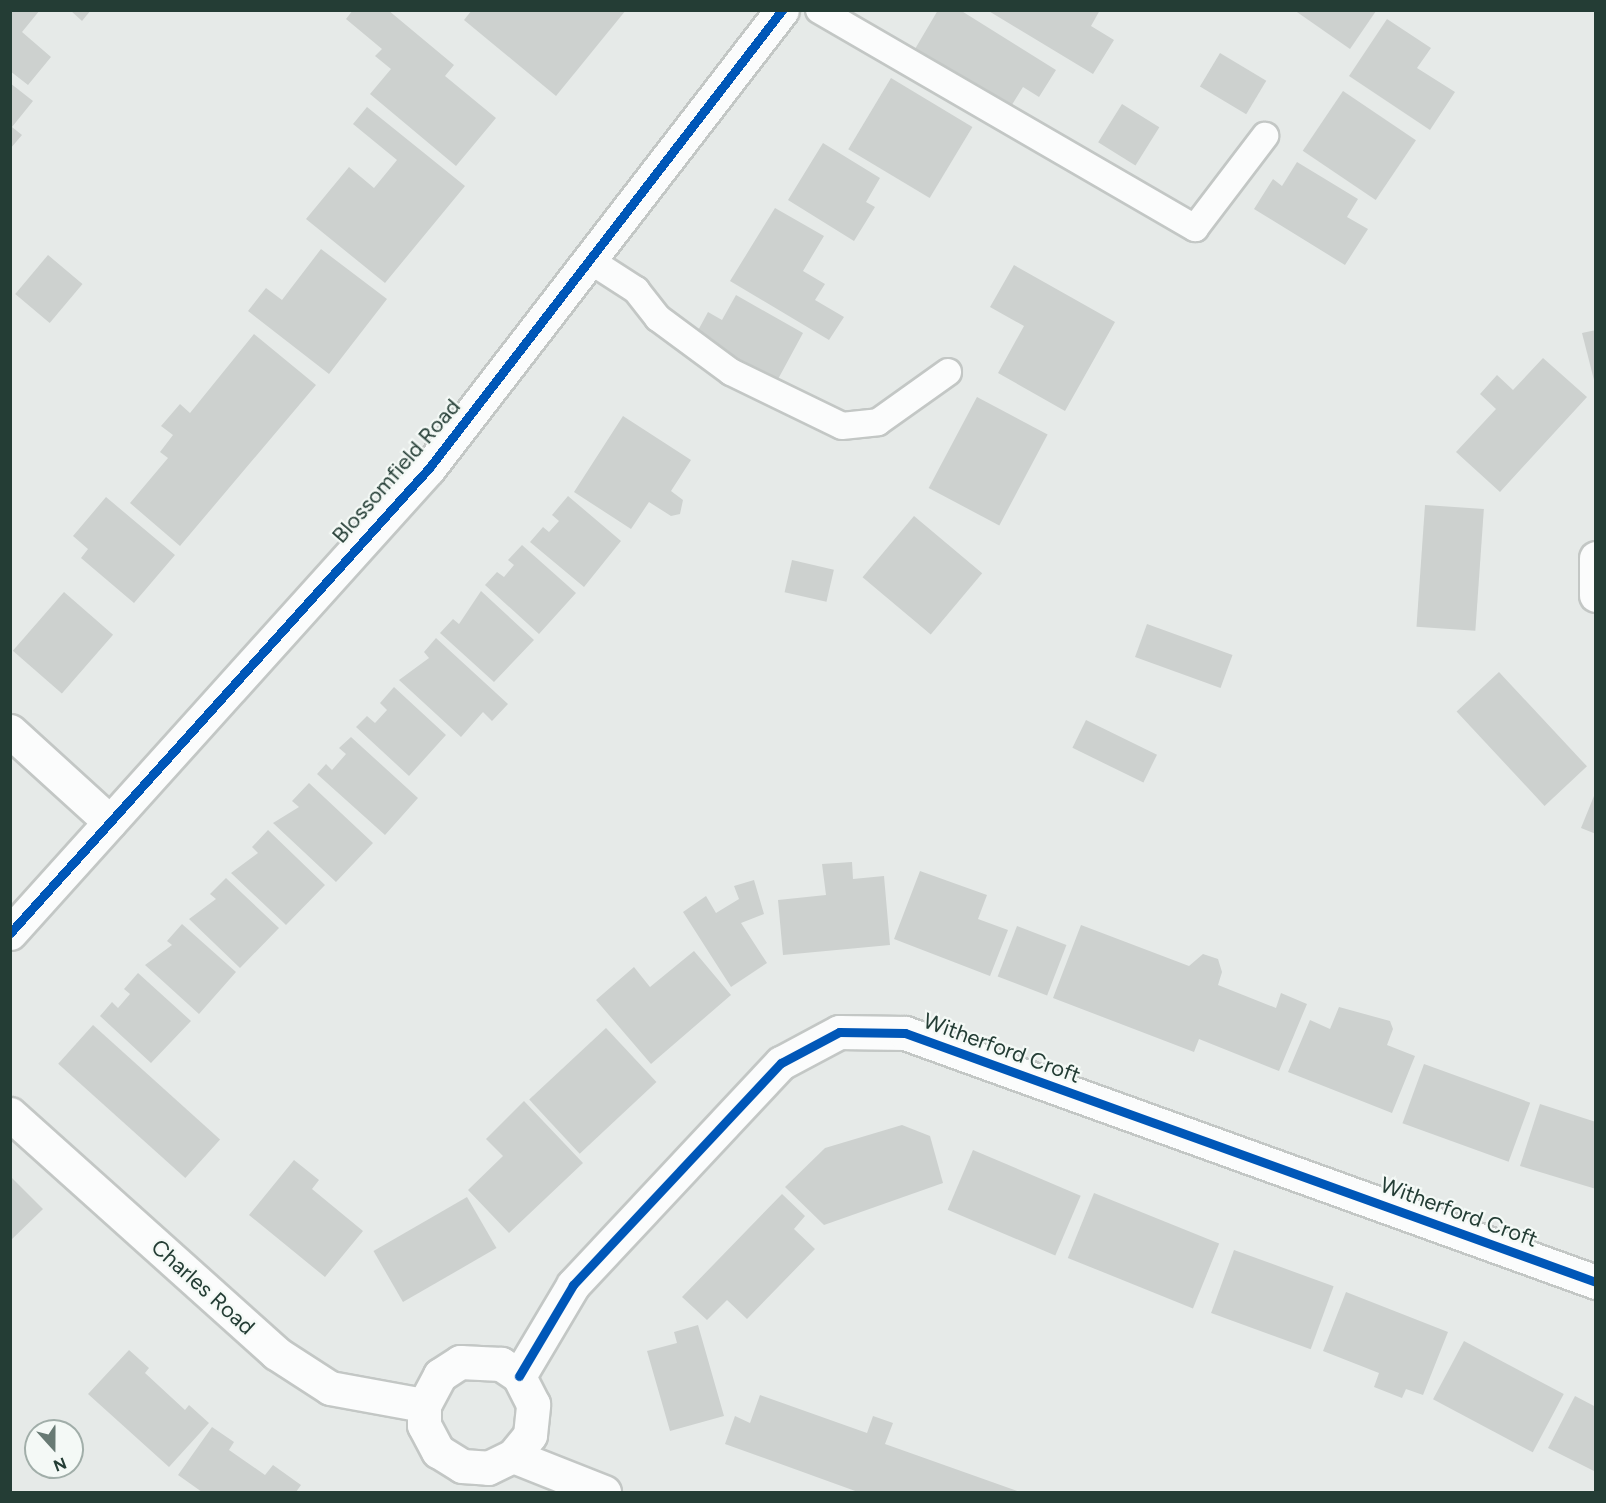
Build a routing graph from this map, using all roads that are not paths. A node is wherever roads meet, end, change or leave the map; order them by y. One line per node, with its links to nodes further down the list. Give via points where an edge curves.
1 (782, 10): 4 (street, Blossomfield Road)
2 (819, 10): 3 (lane, via 1195,228)
3 (1264, 136)
4 (591, 261): 5 (lane, via 636,290 658,318 732,372 842,426 878,422); 9 (street, Blossomfield Road, via 429,468)
5 (948, 372)
6 (1596, 558): 7 (street)
7 (1596, 595)
8 (10, 731): 9 (street)
9 (110, 822): 10 (street, Blossomfield Road)
10 (10, 933)
11 (10, 1114): 14 (street, Charles Road, via 276,1353 330,1388)
12 (1596, 1282): 13 (street, Witherford Croft, via 904,1033 839,1032 781,1063 573,1285)
13 (519, 1376): 14 (street, via 501,1364 460,1362 440,1375); 15 (street, via 533,1404 530,1435)
14 (424, 1405): 15 (street, via 424,1425 438,1451 462,1466 488,1468)
15 (513, 1456): 16 (street)
16 (604, 1492)

